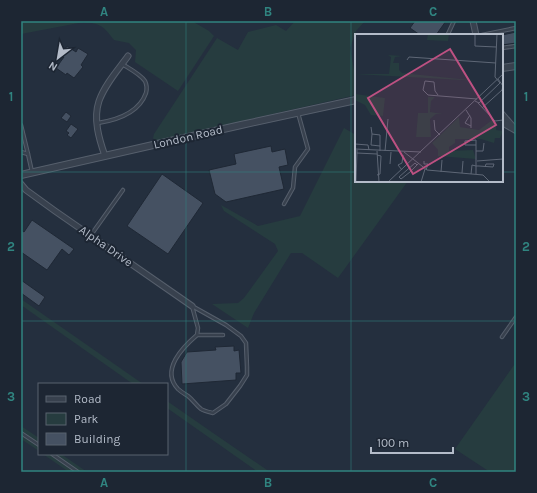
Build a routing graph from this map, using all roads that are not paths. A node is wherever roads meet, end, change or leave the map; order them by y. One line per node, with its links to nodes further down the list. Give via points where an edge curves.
1 (454, 21): 4 (lane)
2 (472, 21): 5 (street)
3 (516, 28): 6 (lane)
4 (448, 34)
5 (476, 34)
6 (494, 34)
7 (516, 46): 8 (lane)
8 (503, 48)
9 (128, 56): 10 (street)
10 (122, 64): 16 (street, via 106,86 99,102); 16 (lane, via 141,76 146,83 144,98 126,115)
11 (516, 66): 12 (street)
12 (503, 68)
13 (355, 100): 14 (street, London Road)
14 (298, 112): 22 (street, London Road); 27 (lane, via 308,149 295,167 293,188)
15 (503, 115): 19 (street)
16 (97, 123): 22 (street, via 100,144)
17 (503, 123): 19 (street)
18 (21, 125): 21 (lane)
19 (516, 130)
20 (21, 152): 21 (lane)
21 (28, 154): 23 (lane)
22 (105, 156): 23 (street, London Road)
23 (32, 172): 24 (street, London Road)
24 (21, 175)
25 (21, 184): 28 (street, Alpha Drive)
26 (123, 190): 28 (lane)
27 (284, 204)
28 (91, 236): 29 (street, Alpha Drive)
29 (192, 306): 31 (lane, via 198,328); 31 (lane, via 226,325 246,343 246,376 226,404 213,413 202,410 172,380 174,361 186,344)
30 (516, 317): 33 (lane)
31 (197, 335): 32 (lane)
32 (223, 335)
33 (502, 336)
34 (21, 433): 35 (lane)
35 (38, 444)
36 (53, 455): 37 (lane)
37 (78, 472)

